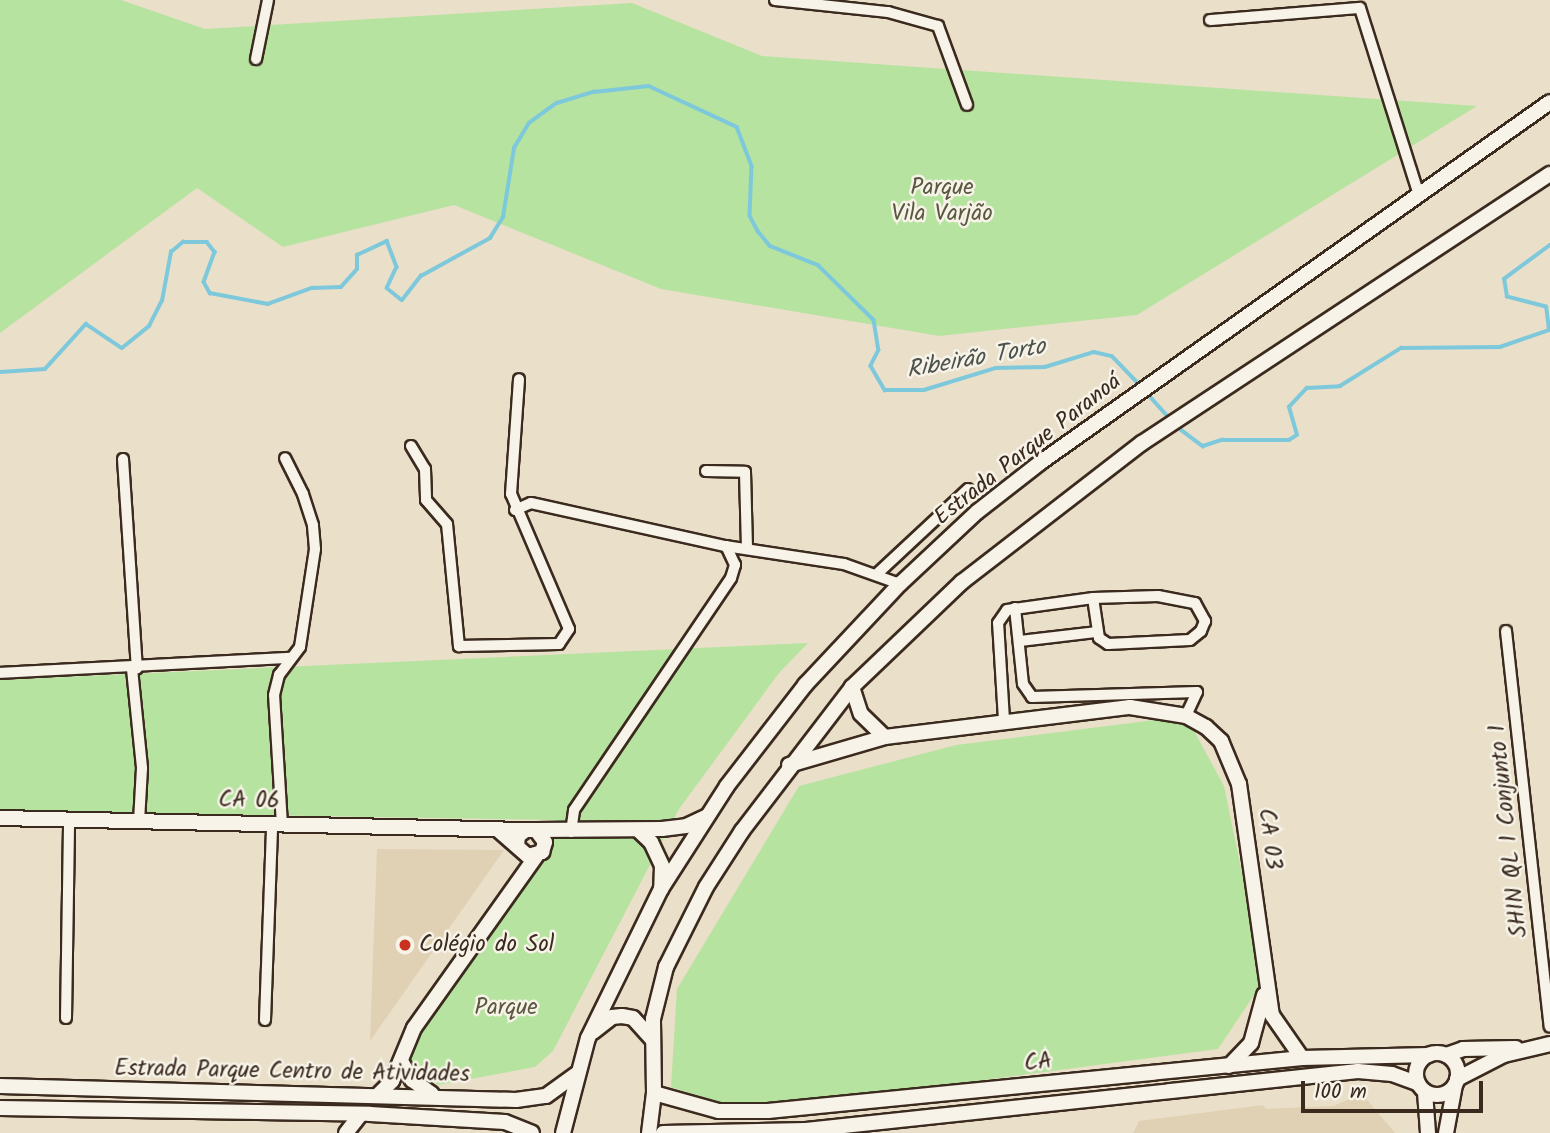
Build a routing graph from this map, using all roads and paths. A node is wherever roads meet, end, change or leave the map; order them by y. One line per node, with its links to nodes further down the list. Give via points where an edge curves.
1 (268, 0): 4 (street)
2 (775, 0): 6 (street, via 907,15 939,26)
3 (1210, 20): 8 (street, via 1360,8)
4 (256, 59)
5 (1550, 102): 8 (street, Estrada Parque Paranoá)
6 (967, 105)
7 (1550, 174): 28 (street, via 1142,443 962,582)
8 (1419, 195): 19 (street, Estrada Parque Paranoá, via 977,512)
9 (519, 379): 15 (street, via 511,494)
10 (411, 446): 15 (street, via 425,469 426,500 447,524 456,640 463,648 559,644 567,638 569,629)
11 (285, 458): 25 (street, via 313,525 314,549 300,648)
12 (123, 459): 26 (street)
13 (706, 471): 17 (street, via 745,472)
14 (968, 489): 18 (street)
15 (515, 510): 16 (street, via 531,503)
16 (725, 546): 17 (street); 41 (street, via 733,555 731,579 574,810)
17 (747, 549): 18 (street)
18 (878, 573): 19 (street)
19 (900, 584): 33 (street, Estrada Parque Paranoá, via 805,685)
20 (1093, 598): 21 (street); 23 (street); 23 (street, via 1187,600 1200,606 1205,621 1190,640 1108,643)
21 (1015, 608): 24 (street); 30 (street, via 1003,612 998,623)
22 (1507, 631): 49 (street, SHIN QL 1 Conjunto 1)
23 (1097, 632): 24 (street)
24 (1020, 641): 29 (street, via 1023,684 1032,697 1197,692)
25 (291, 658): 26 (street); 37 (street, via 279,675 274,695)
26 (135, 669): 27 (street); 36 (street, via 142,768)
27 (0, 673)
28 (852, 687): 31 (street, via 861,714); 32 (street)
29 (1186, 716): 30 (street, CA 03, via 1130,707); 46 (street, CA 03, via 1221,741 1234,766)
30 (1004, 720): 31 (street, CA 03)
31 (886, 737): 32 (street, CA 03)
32 (789, 765): 51 (street, via 706,887 666,967 656,1001)
33 (707, 816): 40 (street, CA 06, via 686,826); 45 (street, Estrada Parque Paranoá)
34 (0, 818): 35 (street, CA 06)
35 (69, 819): 36 (street, CA 06); 47 (street)
36 (139, 821): 37 (street, CA 06)
37 (277, 825): 38 (street, CA 06); 48 (street)
38 (497, 829): 39 (street, CA 06); 42 (street)
39 (531, 830): 41 (street, CA 06); 42 (street, via 518,836); 43 (street, via 545,842)
40 (638, 831): 41 (street, CA 06); 45 (street, via 651,842 662,866)
41 (571, 832)
42 (518, 849): 43 (street, via 527,856); 44 (street)
43 (537, 855): 44 (street)
44 (516, 882): 57 (street, via 414,1028)
45 (661, 889): 50 (street, Estrada Parque Paranoá)
46 (1265, 990): 56 (street, CA 03, via 1280,1030); 58 (street, CA 03, via 1251,1043)
47 (66, 1018)
48 (265, 1020)
49 (1550, 1027)
50 (588, 1038): 51 (street, via 612,1017 622,1016 632,1018); 59 (street, Estrada Parque Paranoá)
51 (653, 1040): 63 (street)
52 (1550, 1044): 53 (street)
53 (1525, 1049): 55 (street, via 1485,1048); 60 (street, via 1489,1061)
54 (1429, 1055): 55 (street); 56 (street, CA); 62 (street, via 1417,1067)
55 (1446, 1055): 60 (street, via 1454,1063)
56 (1302, 1059): 58 (street, CA)
57 (401, 1061): 64 (street); 65 (street, via 419,1088)
58 (1229, 1066): 63 (street, CA, via 768,1111 719,1111)
59 (575, 1075): 65 (street, Estrada Parque Centro de Atividades, via 546,1096 532,1100); 72 (street, Estrada Parque Paranoá)
60 (1456, 1082): 62 (street, via 1441,1095); 76 (street)
61 (0, 1086): 64 (street, Estrada Parque Centro de Atividades)
62 (1421, 1088): 74 (street, CA, via 1392,1074 1358,1071 806,1130); 75 (street)
63 (654, 1093): 73 (street)
64 (378, 1096): 65 (street, Estrada Parque Centro de Atividades)
65 (440, 1097)
66 (0, 1108): 67 (street, Estrada Parque Centro de Atividades)
67 (335, 1114): 68 (street, Estrada Parque Centro de Atividades); 69 (street)
68 (361, 1114): 70 (street); 71 (street, Estrada Parque Centro de Atividades, via 505,1122)
69 (339, 1133)
70 (346, 1133)
71 (532, 1133)
72 (562, 1133)
73 (649, 1133)
74 (663, 1133)
75 (1428, 1133)
76 (1446, 1133)

